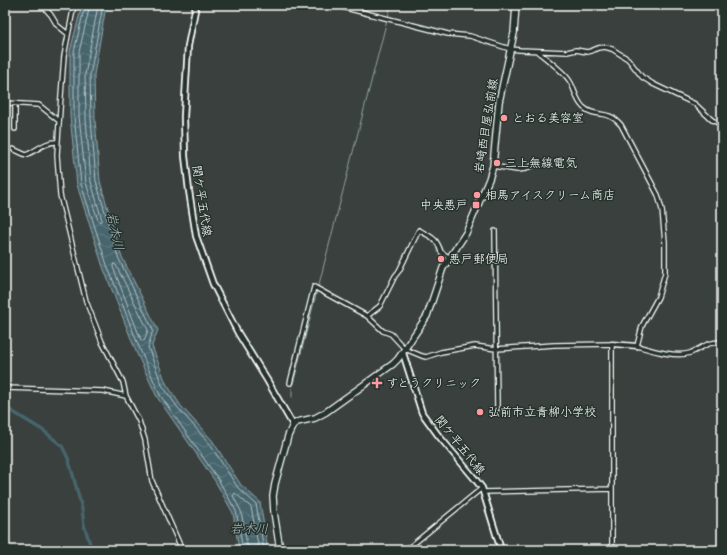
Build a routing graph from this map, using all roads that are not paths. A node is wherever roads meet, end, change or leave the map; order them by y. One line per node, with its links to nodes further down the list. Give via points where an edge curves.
1 (42, 5): 8 (street, via 57,25)
2 (74, 5): 8 (street)
3 (196, 5): 32 (main road, 関ケ平五代線, via 188,46 184,117 185,156 196,236 213,284 238,333)
4 (334, 5): 9 (street)
5 (516, 5): 9 (main road, 岩崎西目屋弘前線)
6 (722, 15): 7 (street)
7 (719, 21)
8 (68, 34): 13 (street)
9 (510, 48): 10 (street); 19 (main road, 岩崎西目屋弘前線, via 499,102)
10 (537, 51): 14 (street, via 591,52 598,48 612,49 628,59 642,77 695,104 712,120); 25 (street, via 569,80 583,107 596,114 608,114 621,125 658,195 665,242 665,274 658,297 642,326)
11 (5, 103): 12 (street)
12 (15, 104): 13 (street, via 39,105); 15 (street)
13 (59, 121): 16 (street)
14 (722, 125)
15 (15, 129)
16 (57, 142): 17 (street, via 51,142 26,155); 30 (street, via 60,195 86,301)
17 (13, 149)
18 (533, 165): 19 (street, via 517,170)
19 (493, 166): 21 (main road, 岩崎西目屋弘前線, via 485,192 466,233)
20 (495, 230): 26 (street)
21 (450, 258): 22 (street, via 441,252 434,239 419,230 380,306); 27 (main road, 岩崎西目屋弘前線, via 441,273 427,316)
22 (368, 316): 27 (street, via 383,331 391,334); 28 (street, via 314,287)
23 (722, 342): 25 (street, via 710,343 686,354)
24 (612, 344): 25 (street); 26 (street); 33 (street)
25 (637, 346)
26 (496, 349): 27 (street, via 476,346 426,357); 31 (street)
27 (404, 351): 32 (main road, 岩崎西目屋弘前線, via 392,364 326,412); 34 (main road, 関ケ平五代線, via 422,413)
28 (290, 383)
29 (5, 388): 30 (street, via 103,391)
30 (126, 396): 35 (street, via 143,434 152,481)
31 (496, 409)
32 (293, 425): 36 (main road, via 272,496)
33 (612, 489): 34 (street); 39 (street)
34 (482, 490): 37 (street); 38 (main road, 関ケ平五代線)
35 (182, 550)
36 (280, 550)
37 (406, 550)
38 (501, 550)
39 (612, 550)

